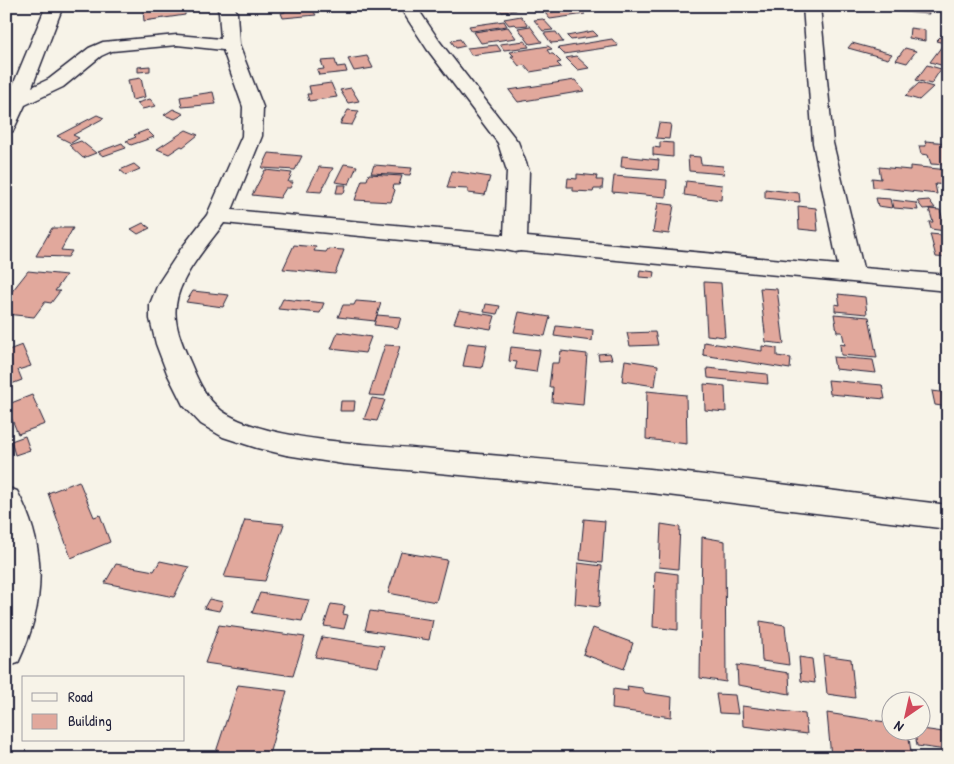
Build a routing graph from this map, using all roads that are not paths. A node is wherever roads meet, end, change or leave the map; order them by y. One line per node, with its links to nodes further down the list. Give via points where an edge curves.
1 (55, 6): 6 (street)
2 (225, 6): 5 (street)
3 (407, 6): 9 (street, via 508,142 514,155 518,170)
4 (811, 6): 10 (street, via 823,143)
5 (230, 45): 6 (street, via 177,40 109,46 95,52 56,83); 8 (street, via 253,107 254,121 252,136)
6 (17, 101): 7 (street)
7 (6, 127)
8 (218, 216): 9 (street); 13 (street, via 170,284 163,304 163,319 169,344 193,398 211,417 233,430 286,444 343,453 651,481)
9 (515, 245): 10 (street)
10 (852, 274): 11 (street)
11 (948, 283)
12 (6, 499): 14 (street, via 24,565 14,632)
13 (948, 517)
14 (6, 652)

